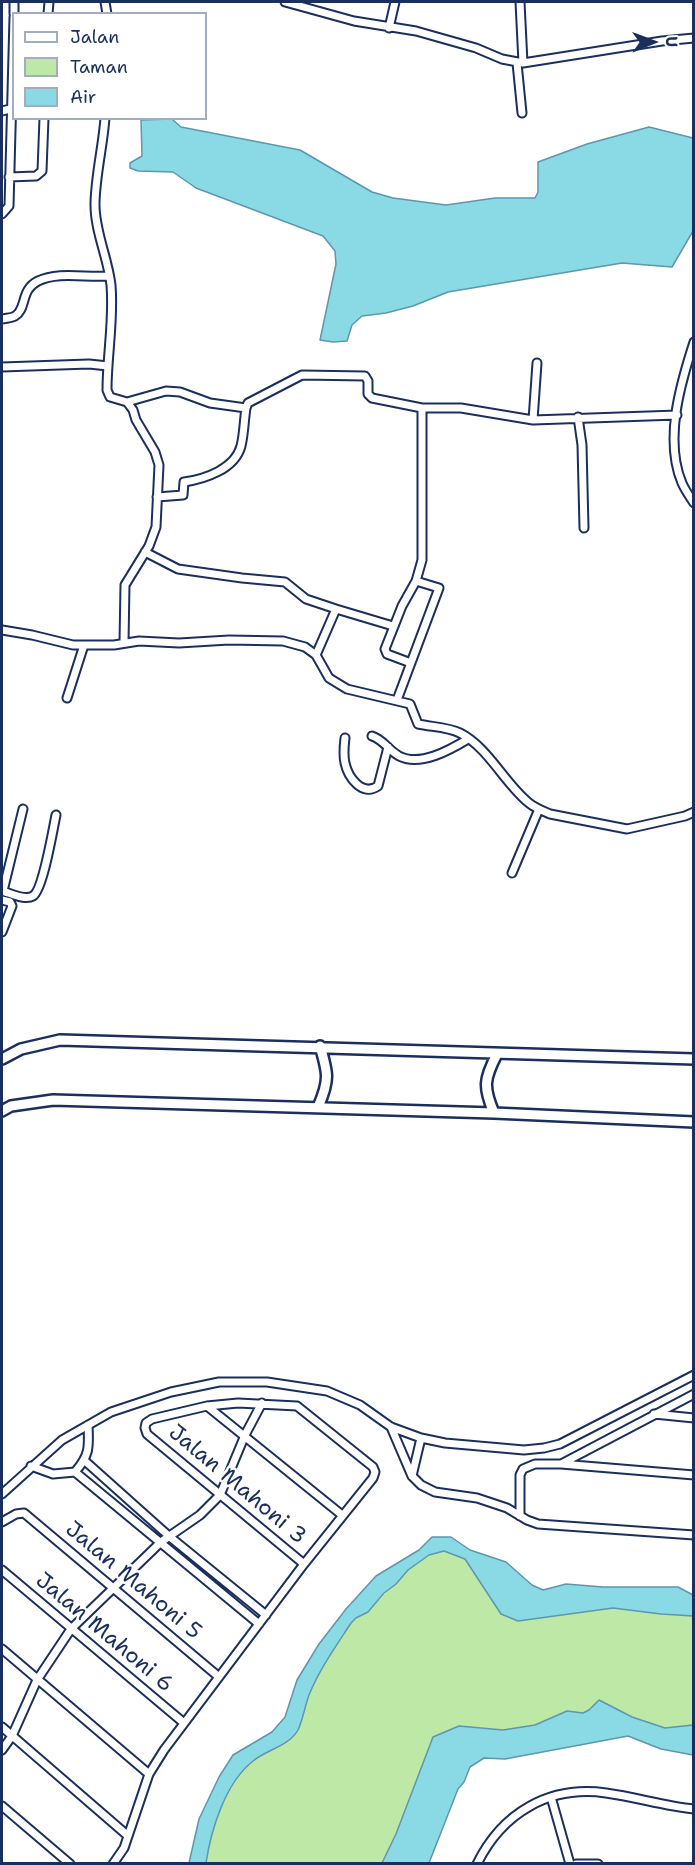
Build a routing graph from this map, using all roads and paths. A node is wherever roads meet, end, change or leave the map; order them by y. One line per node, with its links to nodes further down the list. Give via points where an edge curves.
1 (285, 2): 4 (street)
2 (395, 2): 4 (street)
3 (520, 2): 6 (street)
4 (389, 28): 6 (street, via 416,30)
5 (693, 38): 6 (street)
6 (520, 63): 9 (street)
7 (12, 109): 8 (street); 12 (street)
8 (2, 111)
9 (522, 113)
10 (44, 120): 12 (street, via 42,171 36,176)
11 (105, 120): 14 (street, via 95,209)
12 (9, 177): 13 (street, via 9,207)
13 (2, 214)
14 (109, 276): 15 (street, via 50,276 35,282 26,291 20,312); 18 (street)
15 (2, 319)
16 (693, 342): 23 (street)
17 (537, 363): 25 (street)
18 (108, 366): 19 (street); 20 (street, via 107,392 112,398)
19 (2, 367)
20 (127, 402): 21 (street, via 166,391); 26 (street, via 155,452 159,465)
21 (246, 408): 22 (street, via 250,402 307,375 365,376 372,398); 26 (street, via 241,446 225,468 184,482 183,495)
22 (422, 408): 25 (street, via 461,408); 30 (street, via 422,560)
23 (677, 415): 24 (street); 27 (street, via 677,460)
24 (578, 417): 25 (street); 28 (street)
25 (533, 420)
26 (157, 497): 29 (street, via 156,527)
27 (693, 503)
28 (584, 528)
29 (145, 552): 31 (street, via 178,569 285,582 306,599); 34 (street, via 125,585)
30 (416, 581): 32 (street); 37 (street, via 439,588)
31 (336, 609): 32 (street); 36 (street)
32 (393, 626): 37 (street, via 385,652)
33 (2, 630): 35 (street)
34 (124, 642): 35 (street); 36 (street, via 283,641 305,647)
35 (84, 645): 38 (street)
36 (316, 655): 39 (street, via 329,678 338,684 359,693)
37 (411, 663): 39 (street)
38 (67, 698)
39 (397, 700): 42 (street, via 410,704 418,724 456,731)
40 (372, 736): 43 (street)
41 (345, 738): 43 (street, via 345,764 355,783 363,788 378,786)
42 (468, 740): 43 (street, via 450,750 417,759 403,758); 45 (street, via 521,797)
43 (388, 747)
44 (23, 809): 49 (street)
45 (539, 809): 46 (street, via 627,829); 48 (street)
46 (693, 812)
47 (56, 815): 49 (street, via 36,894 26,897)
48 (512, 873)
49 (2, 891)
50 (2, 901): 51 (street, via 12,906)
51 (2, 932)
52 (320, 1046): 53 (street); 54 (street, via 60,1040 21,1049); 56 (street, via 327,1070 326,1089)
53 (498, 1054): 55 (street); 58 (street, via 485,1082)
54 (2, 1059)
55 (693, 1059)
56 (318, 1107): 57 (street, via 53,1100); 58 (street)
57 (2, 1111)
58 (494, 1113): 59 (street)
59 (693, 1122)
60 (693, 1375): 69 (street, via 560,1444 544,1448 504,1449)
61 (693, 1394): 64 (street)
62 (262, 1403): 63 (street); 68 (street); 78 (street, via 297,1406 373,1467 373,1478)
63 (207, 1406): 68 (street); 77 (street, Jalan Mahoni 3, via 152,1419 144,1428)
64 (654, 1414): 65 (street); 71 (street)
65 (693, 1418)
66 (88, 1425): 67 (street, via 111,1412 171,1392 242,1381 327,1391 360,1405); 70 (street); 72 (street, via 62,1440)
67 (391, 1427): 69 (street); 75 (street)
68 (245, 1435): 77 (street); 78 (street)
69 (420, 1438): 75 (street)
70 (85, 1461): 73 (street); 82 (street)
71 (561, 1464): 74 (street); 79 (street, via 535,1464 523,1469)
72 (31, 1466): 73 (street, via 53,1474); 76 (street)
73 (75, 1472): 83 (street)
74 (693, 1475)
75 (412, 1476): 79 (street, via 435,1492 477,1498)
76 (2, 1494)
77 (220, 1495): 82 (street); 84 (street, Jalan Mahoni 3)
78 (342, 1515): 84 (street)
79 (520, 1516): 81 (street, via 547,1525)
80 (2, 1522): 86 (street, Jalan Mahoni 5, via 24,1514)
81 (693, 1535)
82 (170, 1537): 83 (street); 87 (street)
83 (161, 1542): 86 (street); 88 (street)
84 (303, 1564): 87 (street)
85 (2, 1570): 89 (street, Jalan Mahoni 6)
86 (113, 1587): 89 (street); 91 (street, Jalan Mahoni 5)
87 (266, 1615): 88 (street)
88 (259, 1624): 91 (street)
89 (71, 1629): 92 (street); 93 (street, Jalan Mahoni 6)
90 (2, 1649): 92 (street)
91 (219, 1677): 93 (street)
92 (37, 1680): 95 (street); 97 (street)
93 (184, 1723): 97 (street)
94 (2, 1727): 95 (street)
95 (12, 1736): 96 (street); 101 (street)
96 (2, 1750)
97 (149, 1774): 101 (street)
98 (551, 1797): 100 (street, via 582,1791); 104 (street, via 520,1811 499,1829); 105 (street)
99 (2, 1806): 102 (street)
100 (693, 1809)
101 (127, 1835): 103 (street, via 124,1848)
102 (70, 1863)
103 (113, 1863)
104 (477, 1863)
105 (570, 1863)
106 (576, 1863): 107 (street)
107 (598, 1863)

